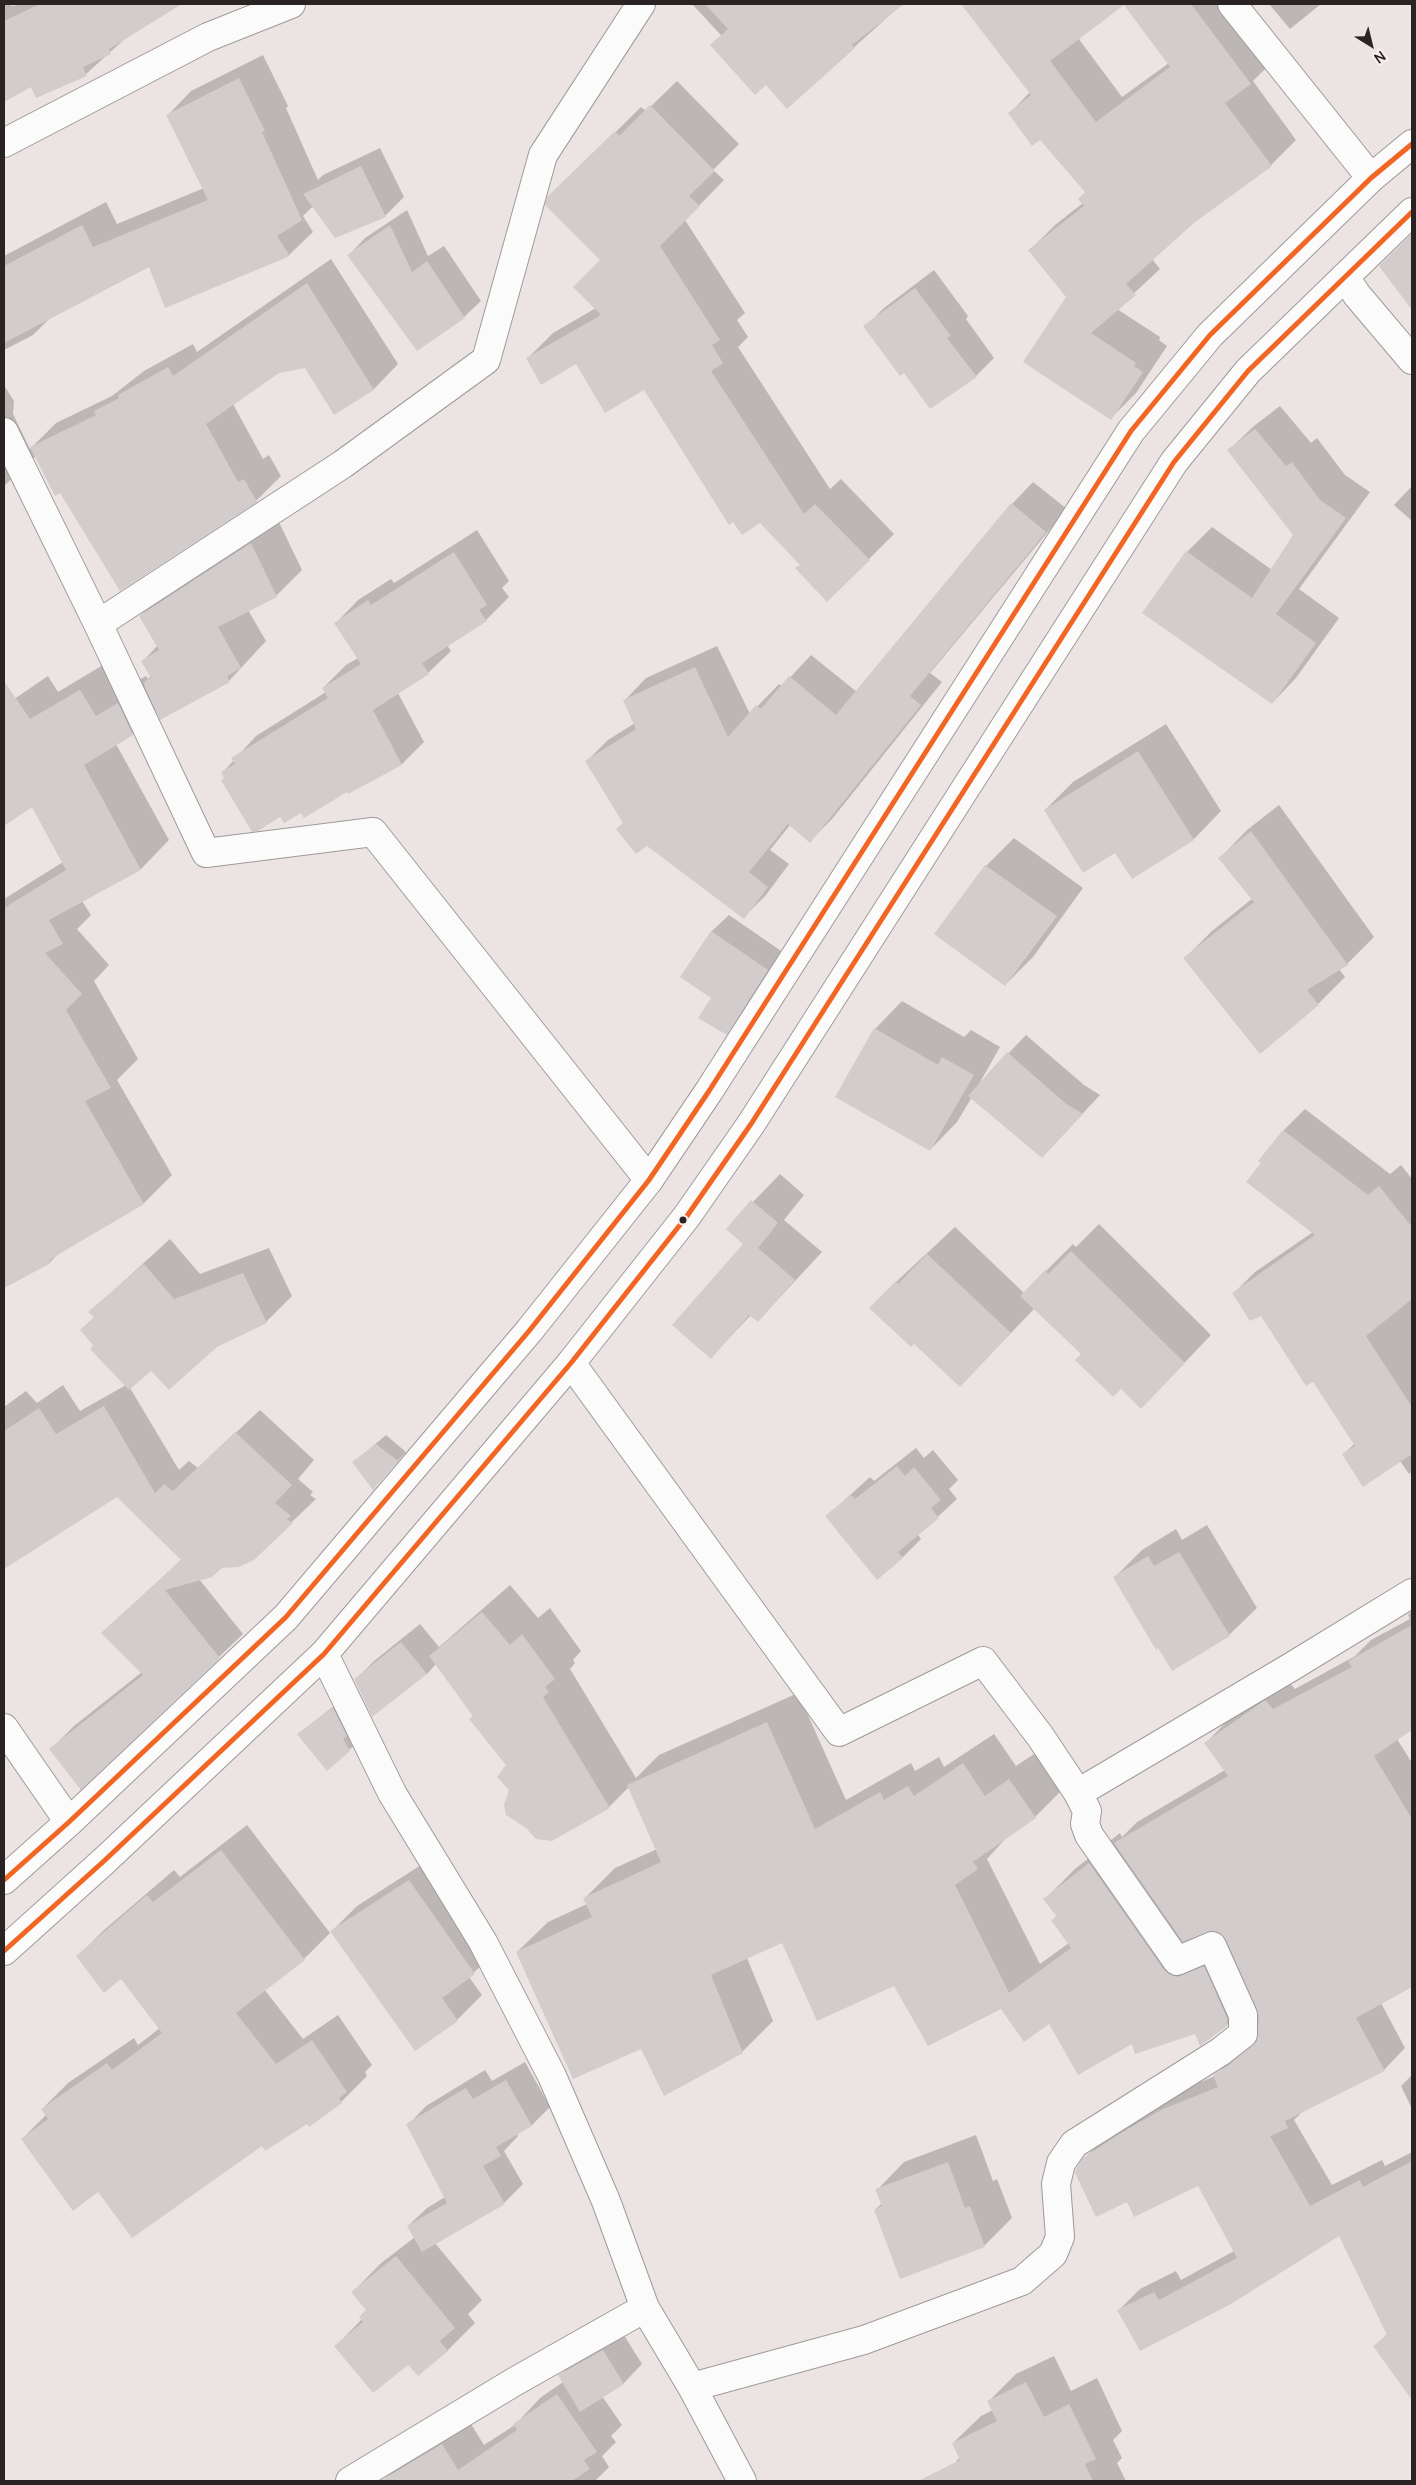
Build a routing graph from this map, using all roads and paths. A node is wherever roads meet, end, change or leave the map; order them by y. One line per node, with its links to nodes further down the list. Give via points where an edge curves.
1 (291, 4): 4 (street, via 208,37)
2 (641, 4): 11 (street, via 543,156 486,360 343,464)
3 (1232, 4): 6 (street)
4 (4, 143)
5 (1412, 144): 6 (street)
6 (1371, 178): 12 (street, via 1210,335 1131,431)
7 (1412, 212): 8 (street)
8 (1345, 277): 9 (street); 13 (street, via 1248,370 1174,462 751,1124 687,1216)
9 (1412, 360)
10 (4, 432): 11 (street)
11 (98, 624): 12 (street, via 206,853 373,832)
12 (649, 1180): 18 (street, via 529,1331 286,1617)
13 (571, 1363): 15 (street); 17 (street, via 839,1732 983,1662 1040,1736)
14 (1412, 1593): 17 (street)
15 (324, 1654): 20 (street); 21 (street, via 392,1793 483,1942 552,2076 606,2201)
16 (4, 1728): 18 (street)
17 (1078, 1793): 22 (street, via 1087,1811 1085,1824 1089,1835 1177,1961 1212,1946 1243,2015 1242,2034 1220,2052 1074,2144 1061,2163 1056,2184 1060,2237 1053,2254 1022,2281 864,2340)
18 (69, 1822): 19 (street)
19 (4, 1880)
20 (4, 1951)
21 (645, 2308): 22 (street); 23 (street)
22 (692, 2387): 24 (street)
23 (350, 2481)
24 (742, 2481)

